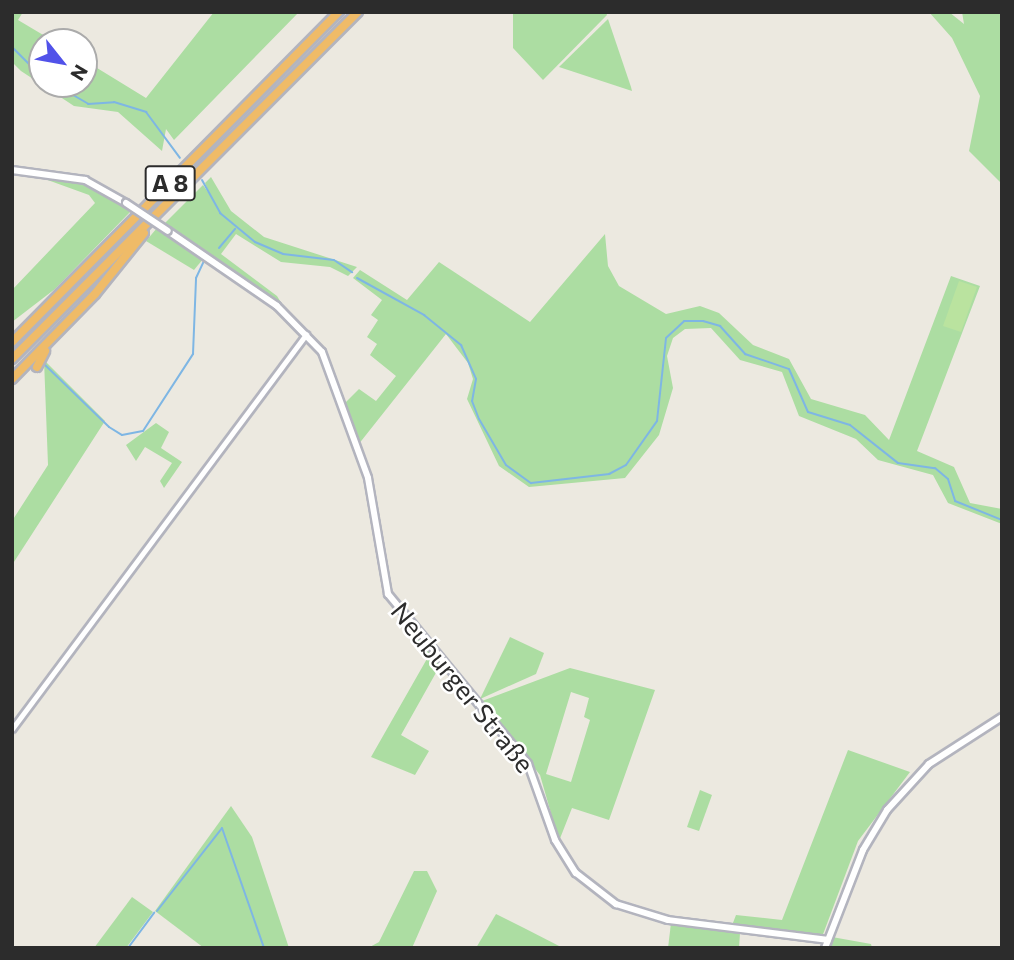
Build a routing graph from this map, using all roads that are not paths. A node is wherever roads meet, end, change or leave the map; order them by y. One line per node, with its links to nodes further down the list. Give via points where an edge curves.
1 (339, 12): 7 (highway, A 8)
2 (358, 12): 4 (highway, A 8)
3 (12, 170): 5 (street, Neuburger Straße, bridge, via 85,180 168,231)
4 (155, 216): 6 (highway); 8 (highway, A 8)
5 (307, 333): 12 (street); 13 (street, Neuburger Straße, via 322,352 368,478 388,594 528,764 555,840 576,873 616,904 668,920)
6 (57, 334): 9 (highway); 10 (highway)
7 (12, 342)
8 (12, 359)
9 (37, 367)
10 (12, 379)
11 (1002, 717): 13 (street, via 929,764 887,810 863,850)
12 (12, 729)
13 (828, 940): 14 (street)
14 (825, 948)

